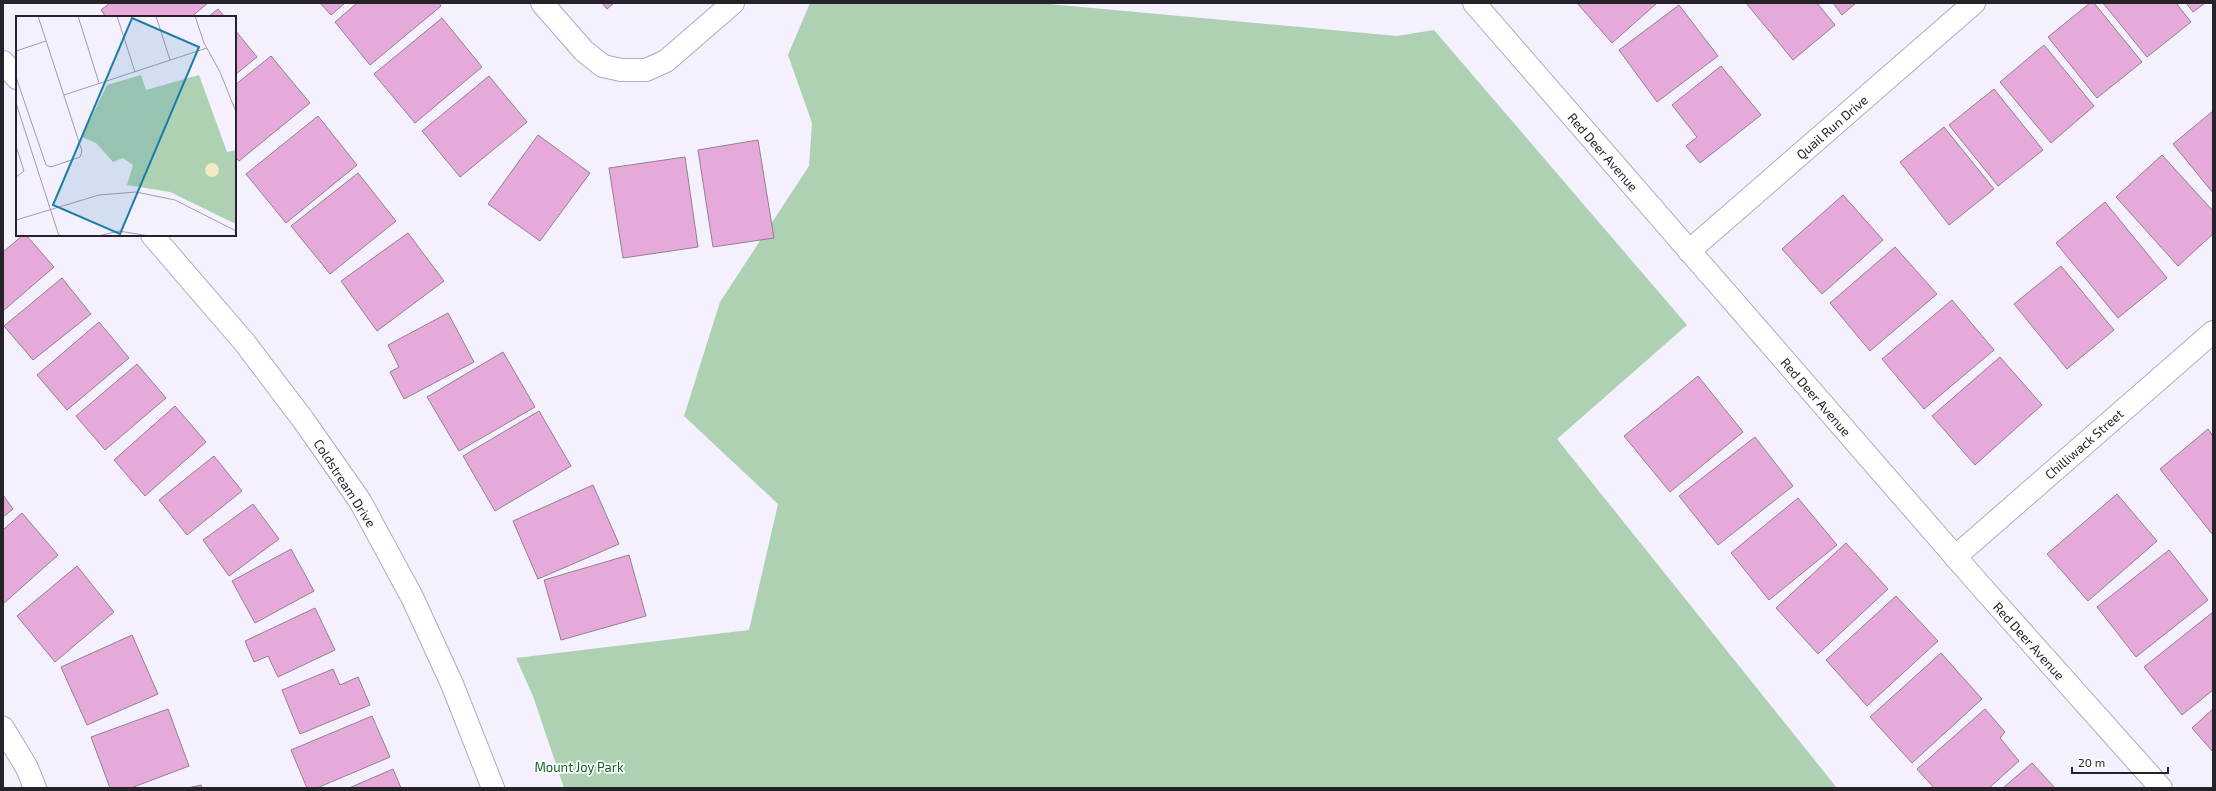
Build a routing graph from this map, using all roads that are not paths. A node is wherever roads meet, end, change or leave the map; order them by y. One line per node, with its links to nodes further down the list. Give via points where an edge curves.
1 (542, 3): 2 (street, via 584,51 603,66 621,70 646,70 666,61)
2 (733, 3)
3 (1474, 3): 8 (street, Red Deer Avenue)
4 (1974, 3): 8 (street, Quail Run Drive)
5 (3, 62): 6 (street)
6 (16, 77)
7 (153, 236): 13 (street, Coldstream Drive, via 245,343 360,501 412,597 449,677)
8 (1689, 251): 10 (street, Red Deer Avenue)
9 (2213, 332): 10 (street, Chilliwack Street)
10 (1955, 557): 14 (street, Red Deer Avenue)
11 (3, 728): 12 (street, via 27,768)
12 (35, 788)
13 (493, 788)
14 (2161, 788)

